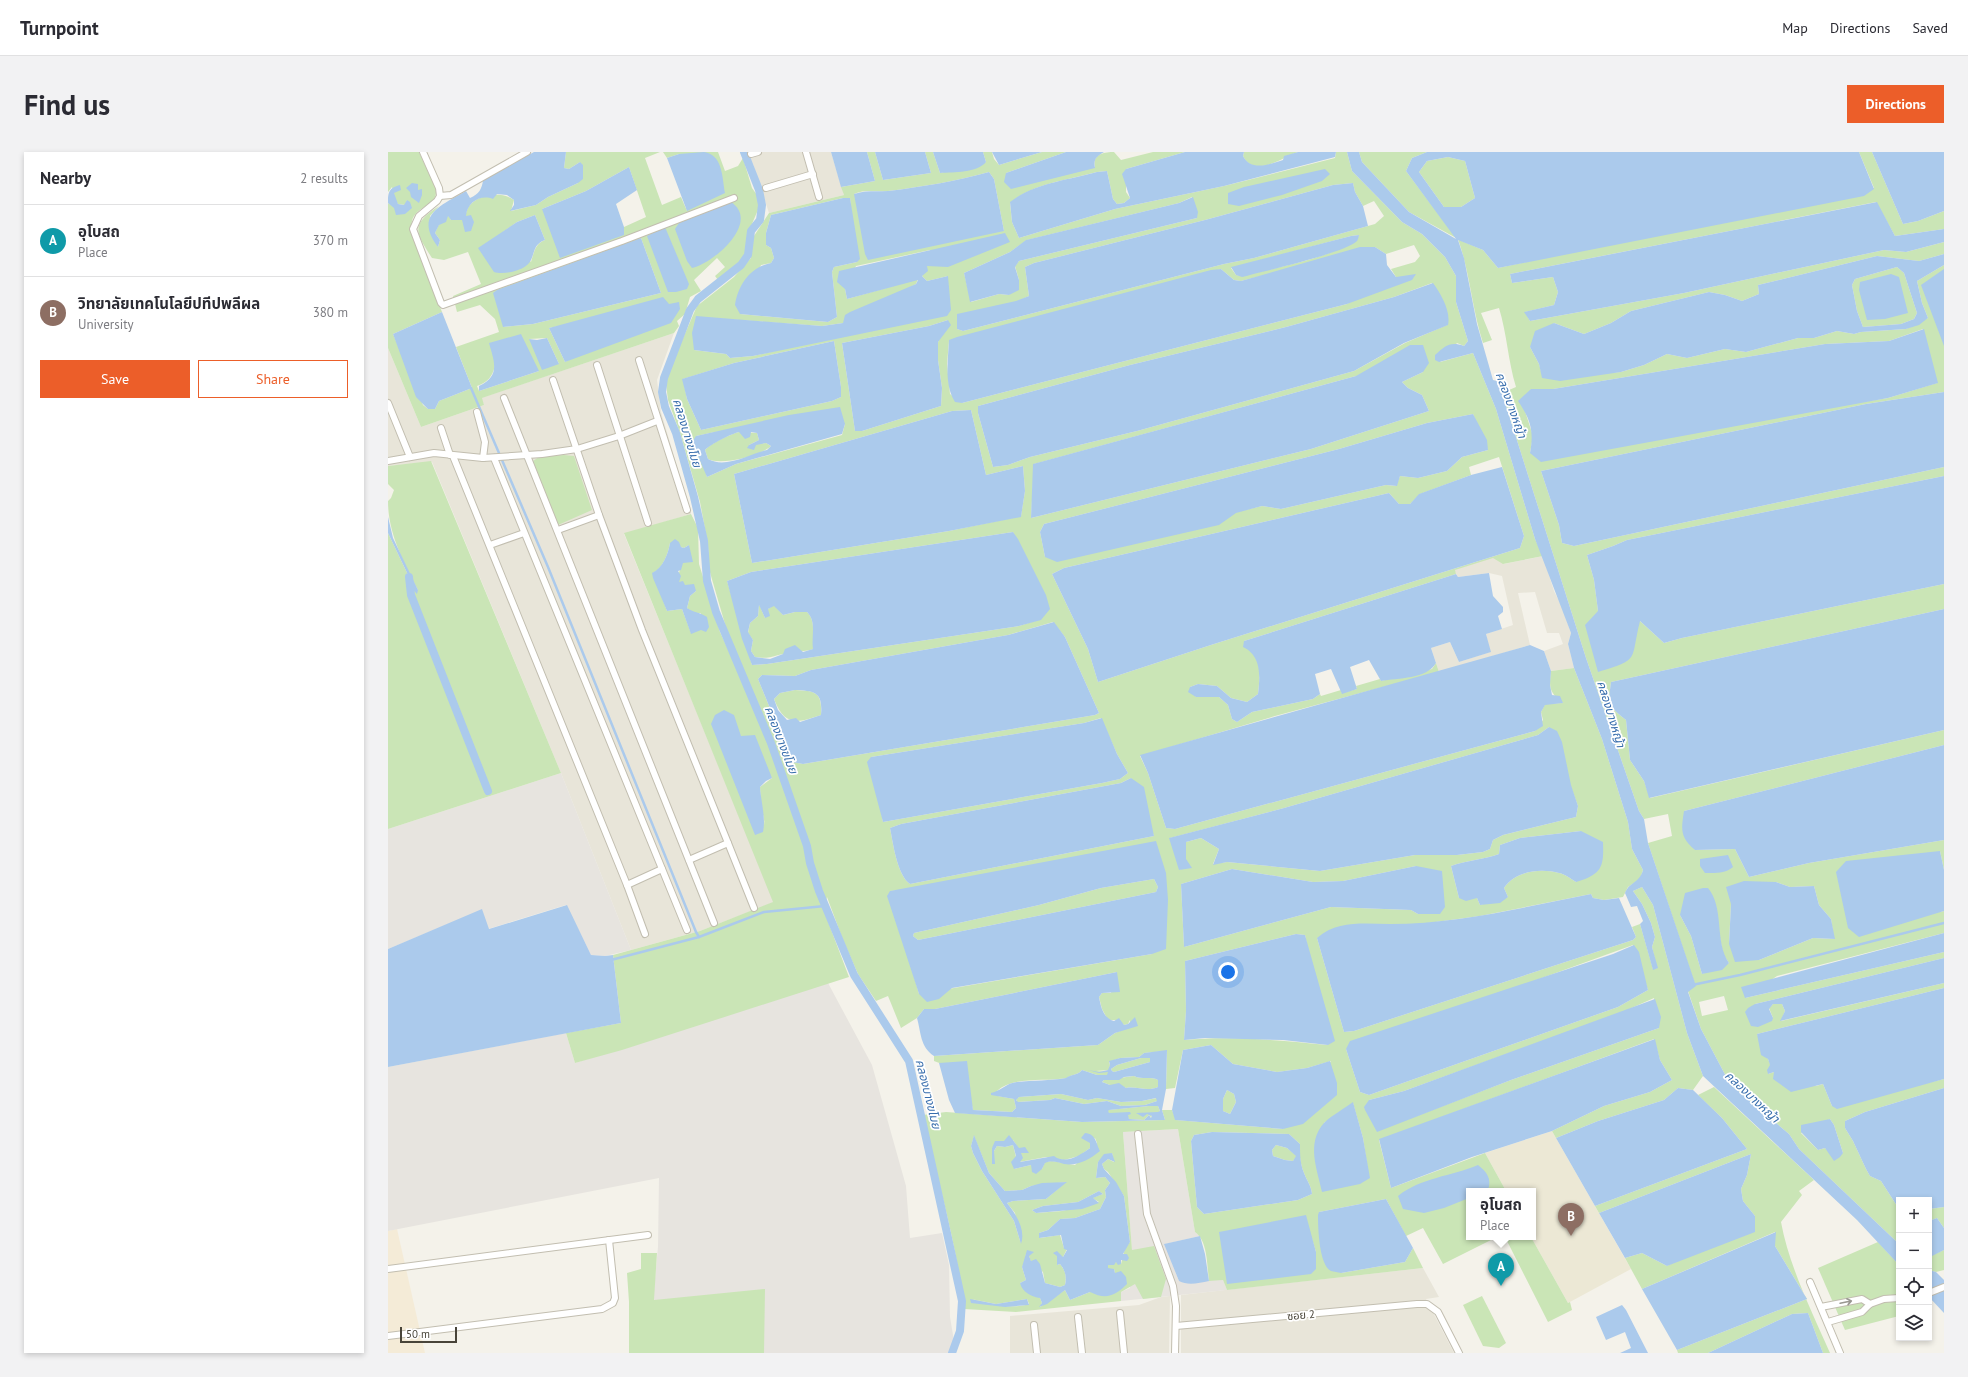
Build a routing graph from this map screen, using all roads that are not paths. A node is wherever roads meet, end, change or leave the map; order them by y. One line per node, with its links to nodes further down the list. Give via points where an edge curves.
1 (423, 152): 6 (street)
2 (527, 152): 6 (street, via 451,195)
3 (806, 152): 4 (street)
4 (813, 174): 5 (street); 7 (street)
5 (766, 188)
6 (440, 196): 8 (street, via 419,216 413,229 443,305)
7 (819, 197)
8 (734, 198)
9 (639, 360): 15 (street)
10 (597, 365): 17 (street)
11 (553, 380): 18 (street)
12 (504, 398): 19 (street)
13 (388, 403): 21 (street)
14 (477, 412): 23 (street, via 485,442)
15 (657, 421): 17 (street); 25 (street)
16 (441, 428): 20 (street)
17 (619, 436): 18 (street); 27 (street)
18 (577, 449): 19 (street); 26 (street)
19 (528, 455): 22 (street); 28 (street)
20 (452, 456): 21 (street, via 434,453); 23 (street); 30 (street)
21 (410, 457): 24 (street)
22 (499, 457): 23 (street); 29 (street)
23 (483, 458)
24 (388, 461)
25 (687, 510)
26 (599, 515): 28 (street); 31 (street)
27 (648, 523)
28 (558, 530): 32 (street)
29 (524, 533): 30 (street); 33 (street)
30 (490, 545): 34 (street)
31 (728, 844): 32 (street); 35 (street)
32 (689, 860): 36 (street)
33 (662, 869): 34 (street); 37 (street)
34 (627, 885): 38 (street)
35 (754, 908)
36 (714, 923)
37 (687, 930)
38 (645, 934)
39 (1138, 1134): 53 (street, via 1147,1214 1173,1286)
40 (648, 1235): 41 (street)
41 (608, 1240): 42 (street); 54 (street, via 615,1298 609,1306 602,1309)
42 (388, 1269)
43 (1810, 1282): 48 (street)
44 (1944, 1287): 45 (street)
45 (1932, 1292)
46 (1896, 1298): 47 (street)
47 (1870, 1304): 48 (street, one-way to 47, via 1862,1299); 51 (street, via 1862,1312)
48 (1821, 1307): 51 (street)
49 (1120, 1313): 57 (street)
50 (1078, 1317): 56 (street)
51 (1828, 1322): 60 (street)
52 (1034, 1325): 55 (street)
53 (1176, 1326): 58 (street); 59 (street, ซอย 2, via 1427,1304 1438,1312)
54 (388, 1336)
55 (1037, 1353)
56 (1082, 1353)
57 (1124, 1353)
58 (1175, 1353)
59 (1459, 1353)
60 (1840, 1353)

